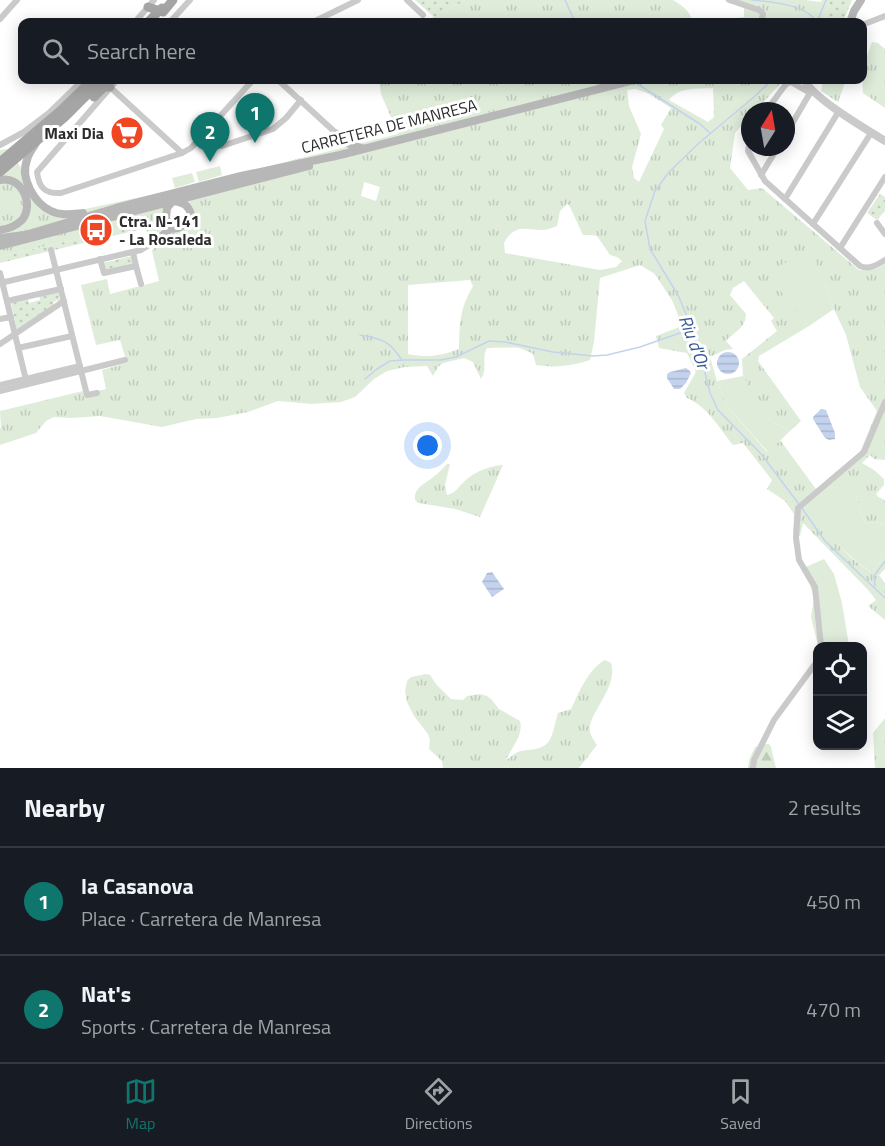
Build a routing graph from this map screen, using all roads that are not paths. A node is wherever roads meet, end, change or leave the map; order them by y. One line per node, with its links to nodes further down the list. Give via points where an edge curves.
1 (17, 0): 22 (street)
2 (173, 0): 10 (main road); 16 (main road)
3 (190, 0): 17 (street)
4 (358, 0): 18 (street)
5 (406, 0): 11 (street)
6 (729, 0): 19 (street, via 759,10)
7 (861, 0): 9 (main road)
8 (147, 2): 10 (main road); 13 (street); 14 (main road)
9 (854, 11): 20 (main road); 21 (street)
10 (159, 12): 15 (main road)
11 (423, 15)
12 (885, 16): 23 (street)
13 (137, 18)
14 (148, 18)
15 (151, 18)
16 (161, 18)
17 (174, 18)
18 (321, 18)
19 (762, 18)
20 (851, 18)
21 (858, 18)
22 (0, 19)
23 (867, 22)
24 (79, 84): 48 (street, via 49,113)
25 (88, 84): 55 (main road)
26 (96, 84): 41 (main road)
27 (96, 84): 56 (main road)
28 (113, 84): 36 (street)
29 (249, 84): 43 (street)
30 (283, 84): 38 (street)
31 (616, 84): 49 (main road, CARRETERA DE MANRESA)
32 (786, 84): 39 (street)
33 (796, 84): 37 (street)
34 (807, 84): 37 (street)
35 (813, 84): 37 (street)
36 (110, 87): 41 (main road, via 104,87 82,108); 50 (street); 50 (street, via 37,172 38,182 45,190 61,193)
37 (812, 91): 40 (street); 42 (street)
38 (301, 100): 43 (street, via 273,129 222,146); 45 (street)
39 (773, 102)
40 (839, 111): 44 (street); 63 (street)
41 (65, 117): 46 (main road)
42 (795, 119)
43 (205, 132): 50 (street)
44 (871, 133): 47 (street); 70 (street)
45 (337, 134): 49 (main road, via 357,148); 54 (main road, via 336,152)
46 (37, 140): 57 (main road); 65 (main road, via 24,172 37,201 51,212 66,215)
47 (885, 141)
48 (0, 145)
49 (366, 148): 51 (main road, CARRETERA DE MANRESA)
50 (182, 153)
51 (340, 155): 54 (main road, CARRETERA DE MANRESA); 62 (main road)
52 (751, 156): 58 (street)
53 (773, 156): 58 (street)
54 (325, 157): 61 (main road, CARRETERA DE MANRESA)
55 (0, 162)
56 (0, 168)
57 (0, 172)
58 (761, 175): 63 (street)
59 (885, 177): 76 (street)
60 (0, 180): 72 (main road, via 15,182 23,189 27,201 23,219)
61 (225, 180): 64 (main road); 65 (main road, CARRETERA DE MANRESA)
62 (214, 191): 64 (main road); 67 (main road, via 195,203)
63 (785, 199): 70 (street)
64 (173, 201): 65 (main road); 66 (main road); 67 (main road, via 184,204); 68 (main road)
65 (116, 208): 75 (main road)
66 (129, 213): 68 (main road, via 154,210); 75 (main road, via 14,242)
67 (190, 215): 71 (main road, via 188,223)
68 (166, 217): 71 (main road, via 174,227); 74 (main road)
69 (877, 223): 73 (street)
70 (813, 224): 76 (street)
71 (180, 227): 74 (main road)
72 (0, 230)
73 (885, 234)
74 (156, 241): 78 (street)
75 (0, 242)
76 (840, 248): 80 (street, via 865,268)
77 (51, 250): 82 (street)
78 (133, 252): 79 (street); 81 (street)
79 (100, 259): 81 (street, via 104,273); 82 (street)
80 (885, 260)
81 (136, 266): 85 (street)
82 (56, 270): 84 (street); 86 (street)
83 (0, 273): 84 (street)
84 (1, 283): 87 (street)
85 (141, 284)
86 (61, 289): 87 (street); 88 (street)
87 (7, 301): 89 (street)
88 (64, 301): 91 (street); 92 (street)
89 (10, 317): 90 (street); 91 (street)
90 (0, 319)
91 (15, 334): 93 (street); 94 (street)
92 (72, 336): 94 (street); 96 (street)
93 (0, 344)
94 (18, 348): 97 (street)
95 (125, 360): 96 (street)
96 (81, 369): 97 (street); 100 (street, via 87,395)
97 (26, 382): 98 (street); 99 (street)
98 (0, 385)
99 (0, 391)
100 (97, 393)
101 (885, 402): 102 (street, via 864,452 800,506 796,538 800,560 814,587)
102 (821, 642)
103 (813, 667): 104 (street, via 774,720)
104 (753, 768)

